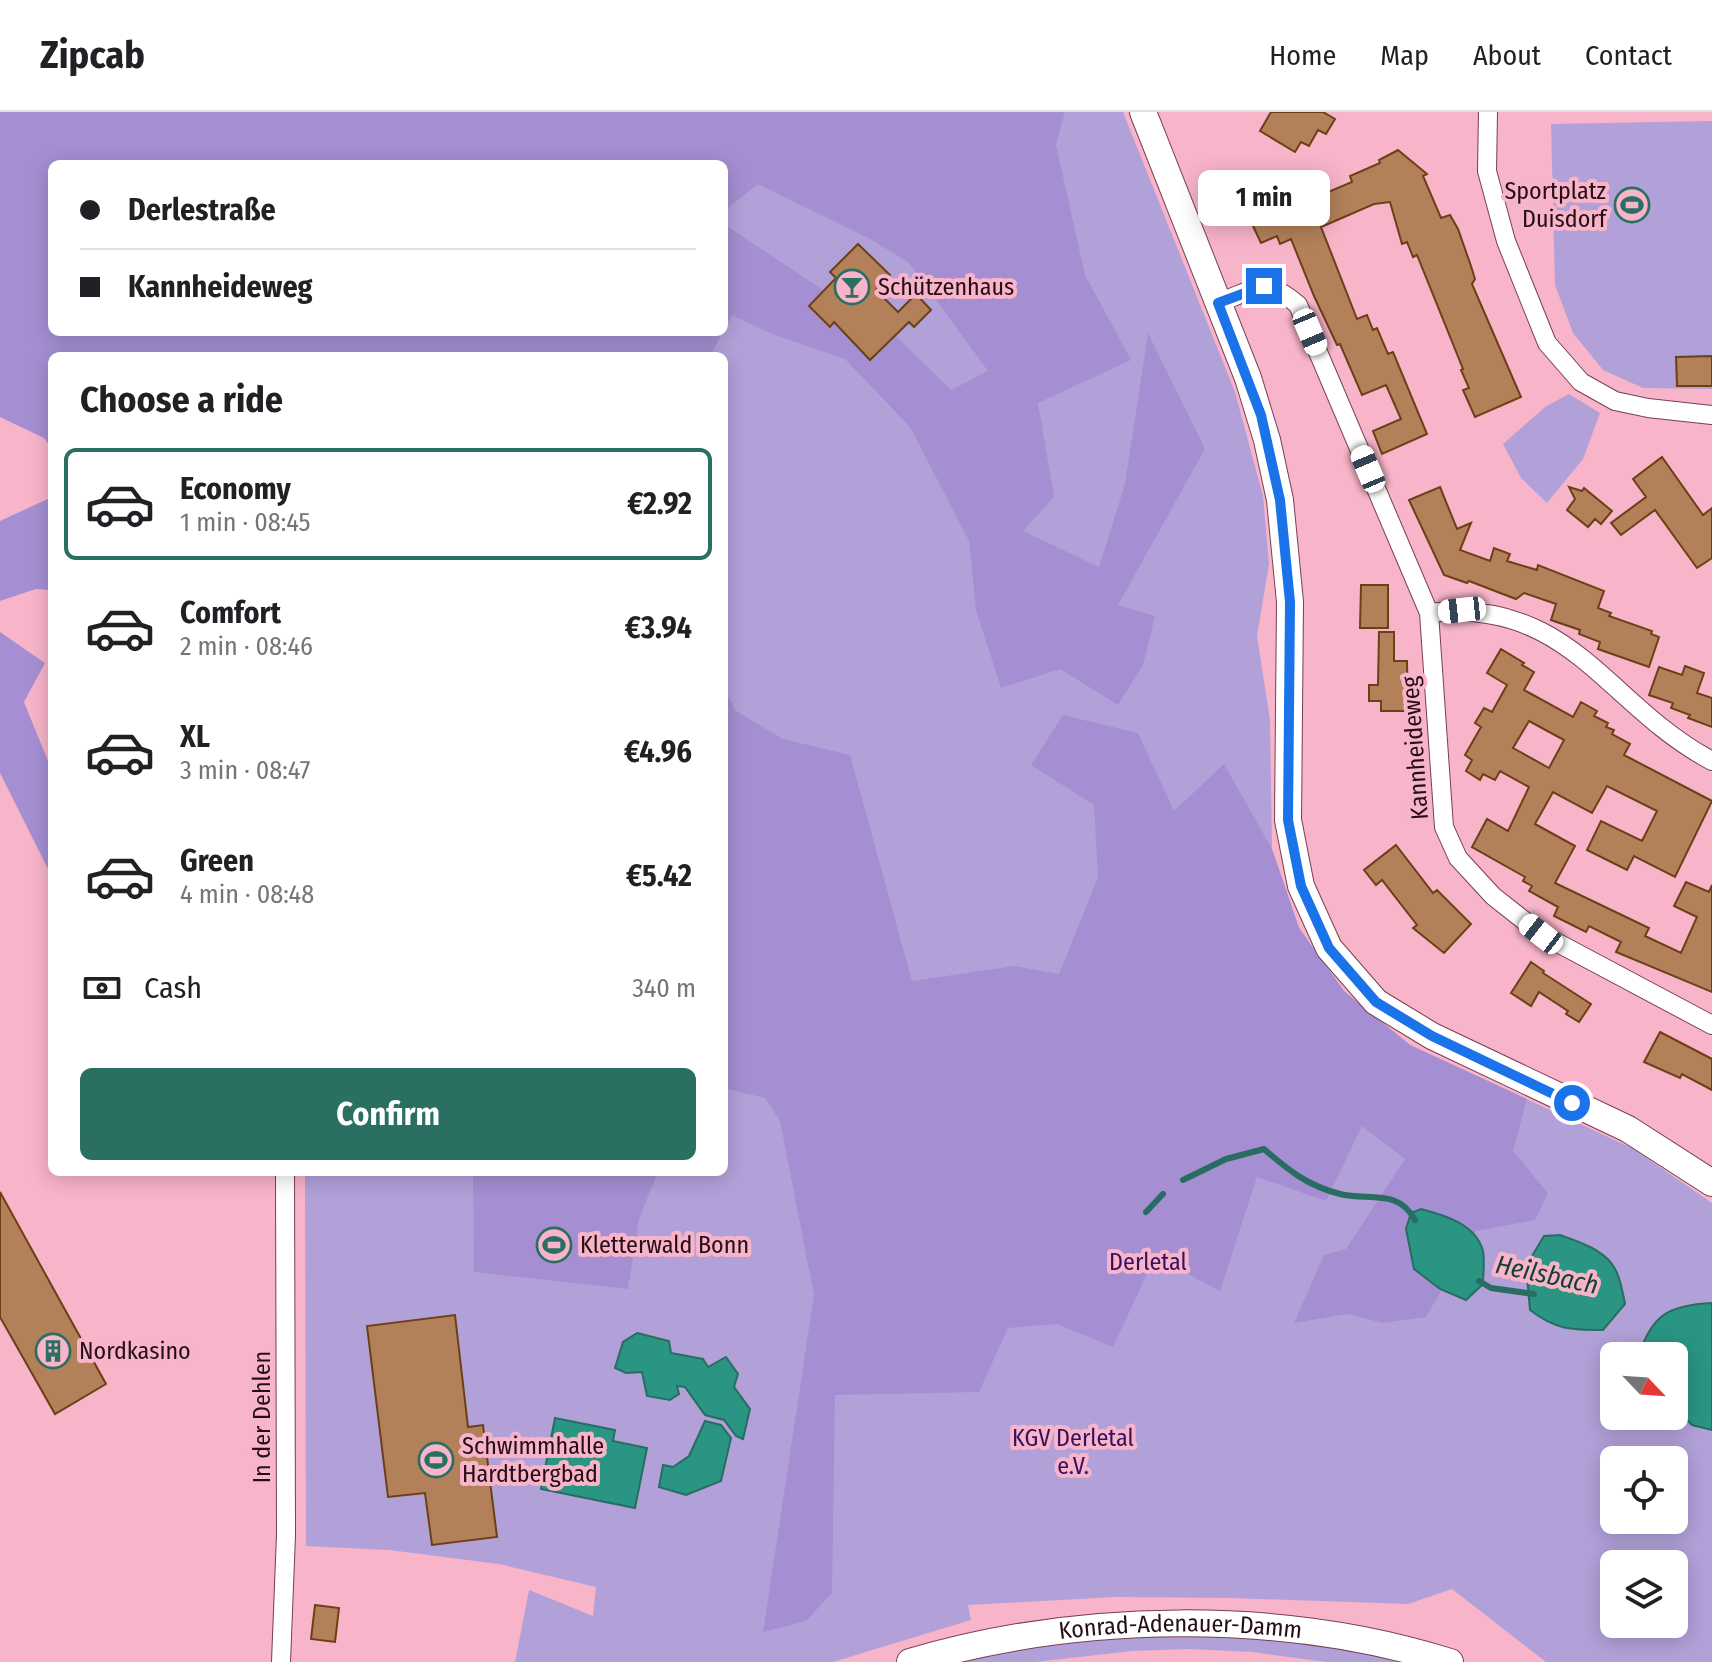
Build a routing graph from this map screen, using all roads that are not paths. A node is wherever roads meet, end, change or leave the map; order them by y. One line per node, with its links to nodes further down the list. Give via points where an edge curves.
1 (1143, 112): 3 (street)
2 (1488, 112): 4 (street, via 1487,171 1506,241 1547,343 1581,382 1615,401)
3 (1218, 303): 5 (street, Kannheideweg, via 1264,286 1284,292 1298,305); 9 (street, via 1261,415 1280,500 1290,602 1288,820 1301,886 1329,948 1376,1002 1420,1029 1628,1129)
4 (1712, 415)
5 (1429, 613): 6 (street, via 1503,615 1541,631 1575,651 1649,717); 7 (street, Kannheideweg, via 1444,827 1458,858 1493,896 1541,934)
6 (1712, 761)
7 (1712, 1025)
8 (285, 1176): 10 (street, In der Dehlen)
9 (1712, 1183)
10 (281, 1662)
11 (910, 1662): 12 (street, Konrad-Adenauer-Damm, via 1070,1630 1188,1623 1325,1634)
12 (1450, 1662)

